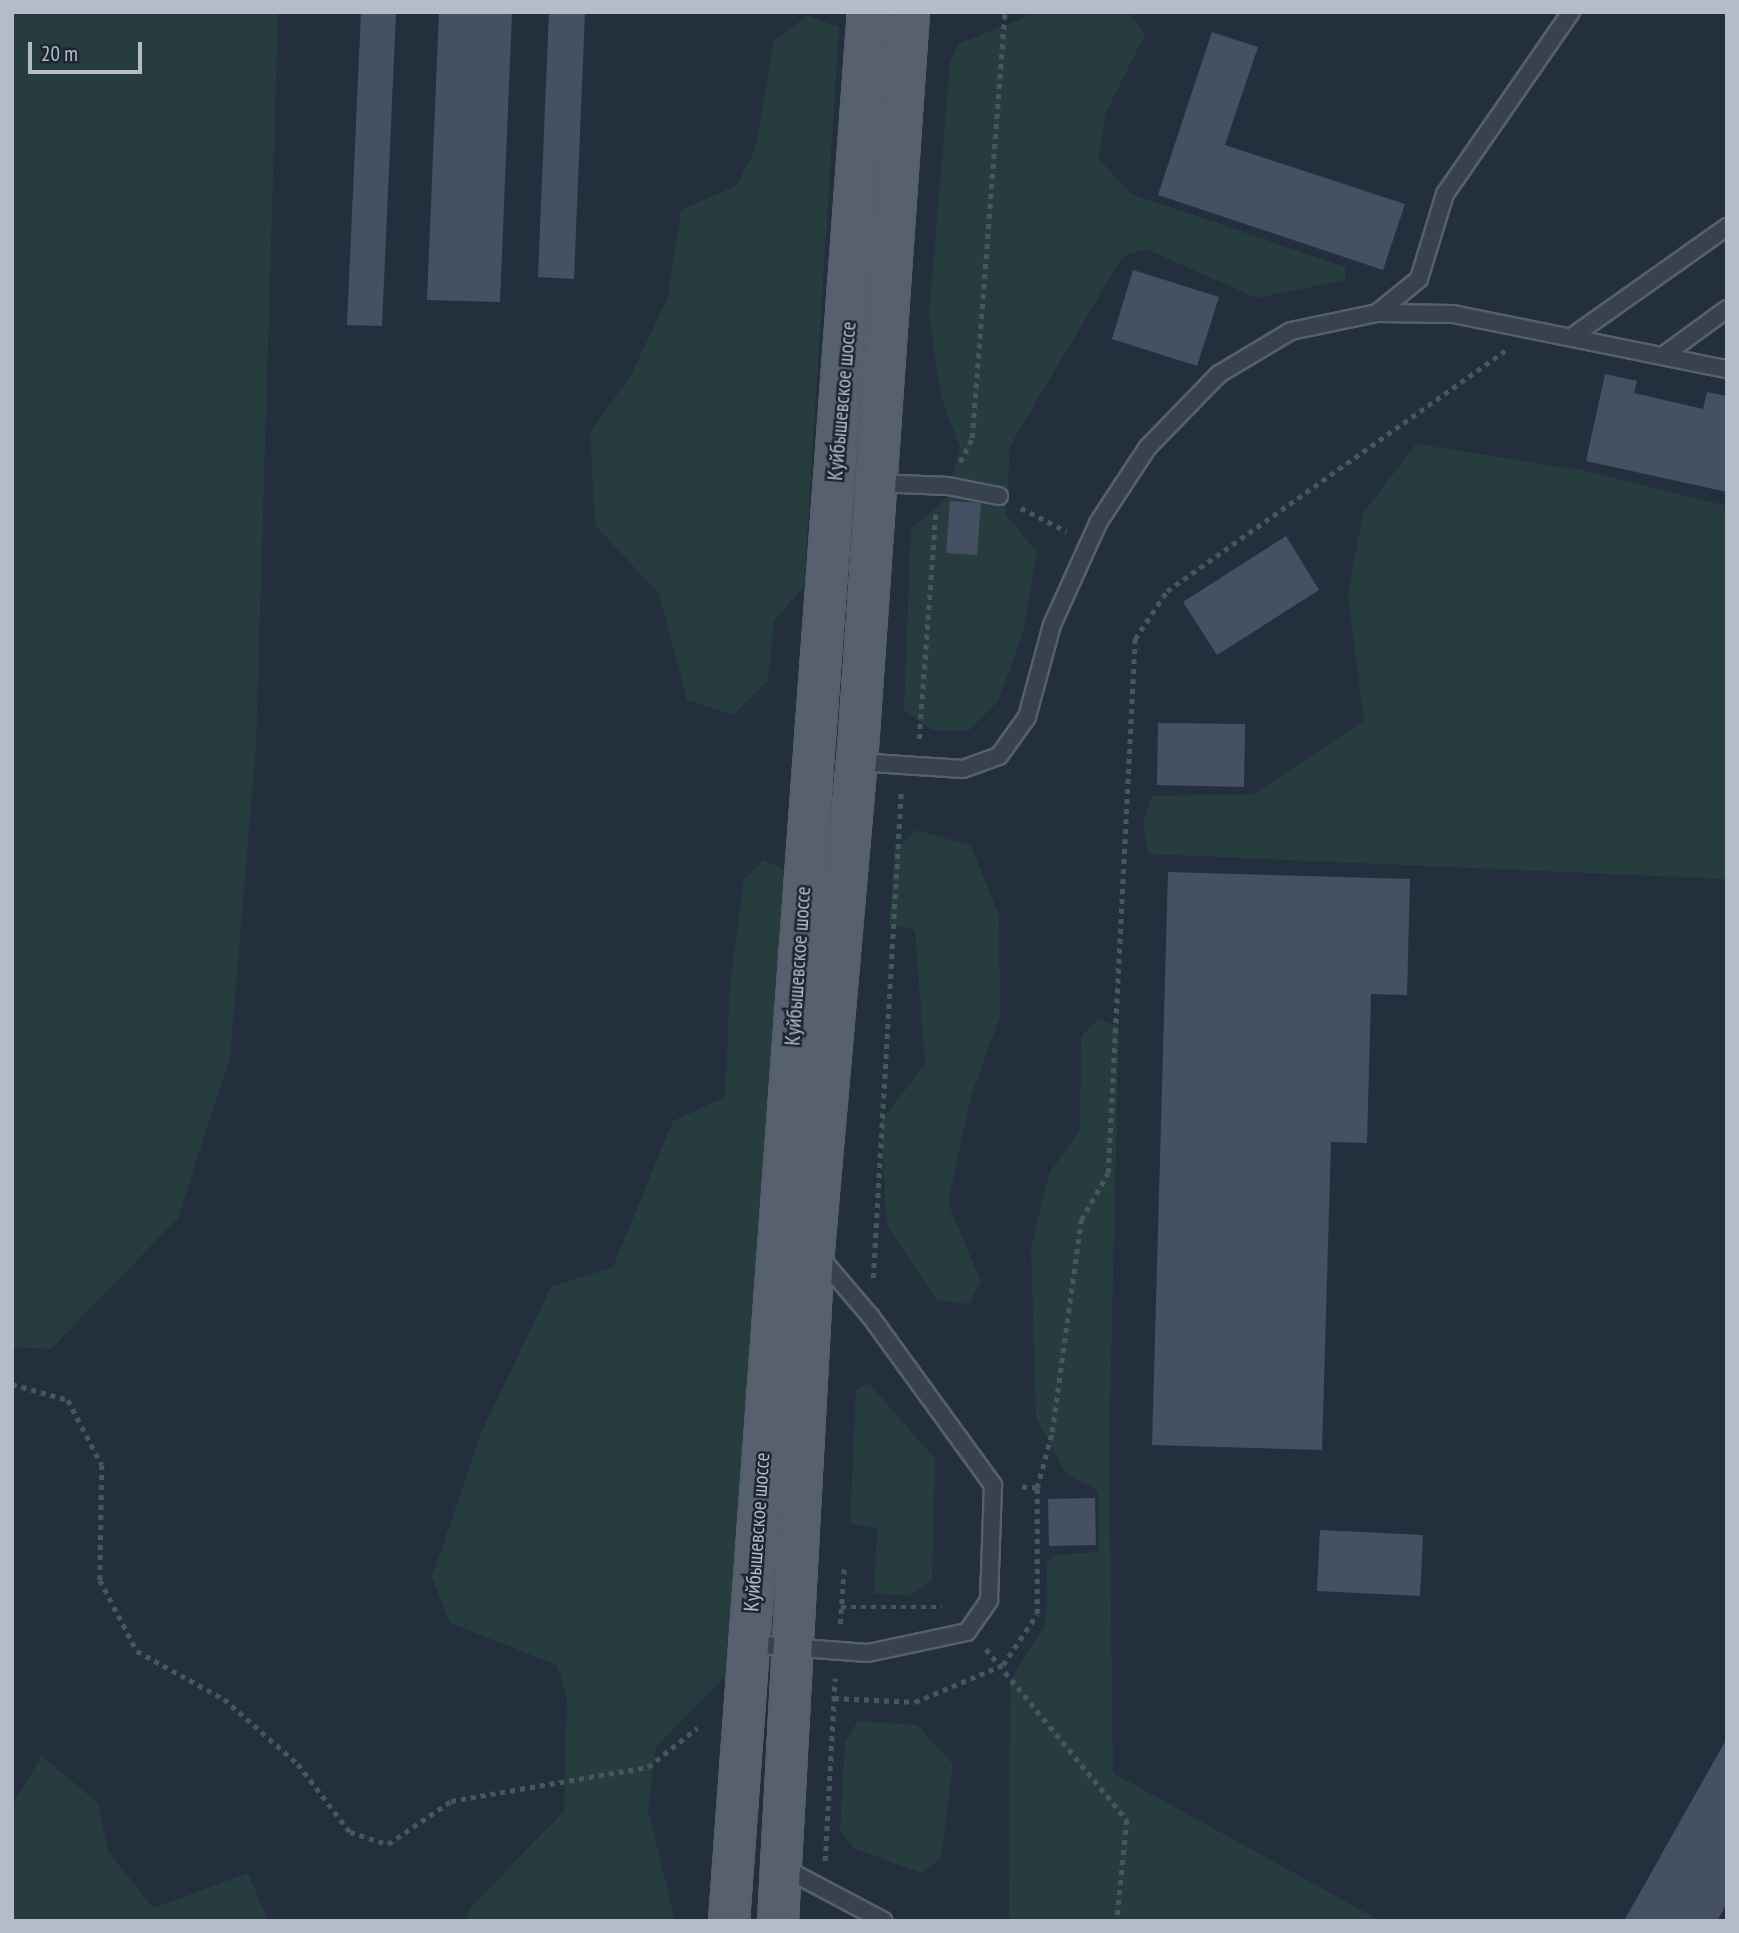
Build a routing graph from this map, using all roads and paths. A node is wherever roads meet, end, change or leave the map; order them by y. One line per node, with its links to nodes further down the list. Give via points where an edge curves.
1 (867, 12): 23 (main road, Куйбышевское шоссе)
2 (909, 12): 12 (main road, Куйбышевское шоссе)
3 (1005, 12): 13 (path, via 972,438)
4 (1571, 12): 7 (lane, via 1445,194 1419,279)
5 (1727, 227): 9 (lane)
6 (1727, 309): 10 (lane)
7 (1377, 313): 8 (lane, via 1453,314); 15 (lane, via 1291,331 1219,374 1148,447)
8 (1535, 330): 9 (lane); 21 (path, via 1167,591 1135,639 1108,1173 1081,1220 1052,1432)
9 (1573, 337): 10 (lane)
10 (1664, 355): 11 (lane)
11 (1727, 369)
12 (875, 483): 13 (lane); 16 (main road, Куйбышевское шоссе)
13 (948, 486): 14 (lane); 17 (path, via 937,502)
14 (999, 496): 15 (path)
15 (1089, 543): 17 (lane, via 1052,625 1027,717 999,756 963,769)
16 (857, 762): 17 (lane); 18 (main road, Куйбышевское шоссе)
17 (909, 766): 19 (path)
18 (814, 1250): 19 (lane); 24 (main road, Куйбышевское шоссе)
19 (871, 1317): 25 (lane, via 993,1485 989,1600 967,1632 868,1653)
20 (12, 1384): 27 (path, via 68,1400 102,1465 100,1580 137,1651 224,1699 298,1764 350,1832 388,1844 451,1801 648,1767)
21 (1037, 1488)
22 (844, 1569): 25 (path)
23 (748, 1644): 24 (lane); 30 (main road, Куйбышевское шоссе)
24 (794, 1648): 25 (lane); 28 (main road, Куйбышевское шоссе)
25 (838, 1651): 29 (path)
26 (1003, 1665): 33 (path, via 1127,1820)
27 (697, 1728)
28 (782, 1867): 29 (lane); 31 (main road, Куйбышевское шоссе)
29 (823, 1888): 32 (lane)
30 (729, 1921)
31 (778, 1921)
32 (884, 1921)
33 (1117, 1921)

